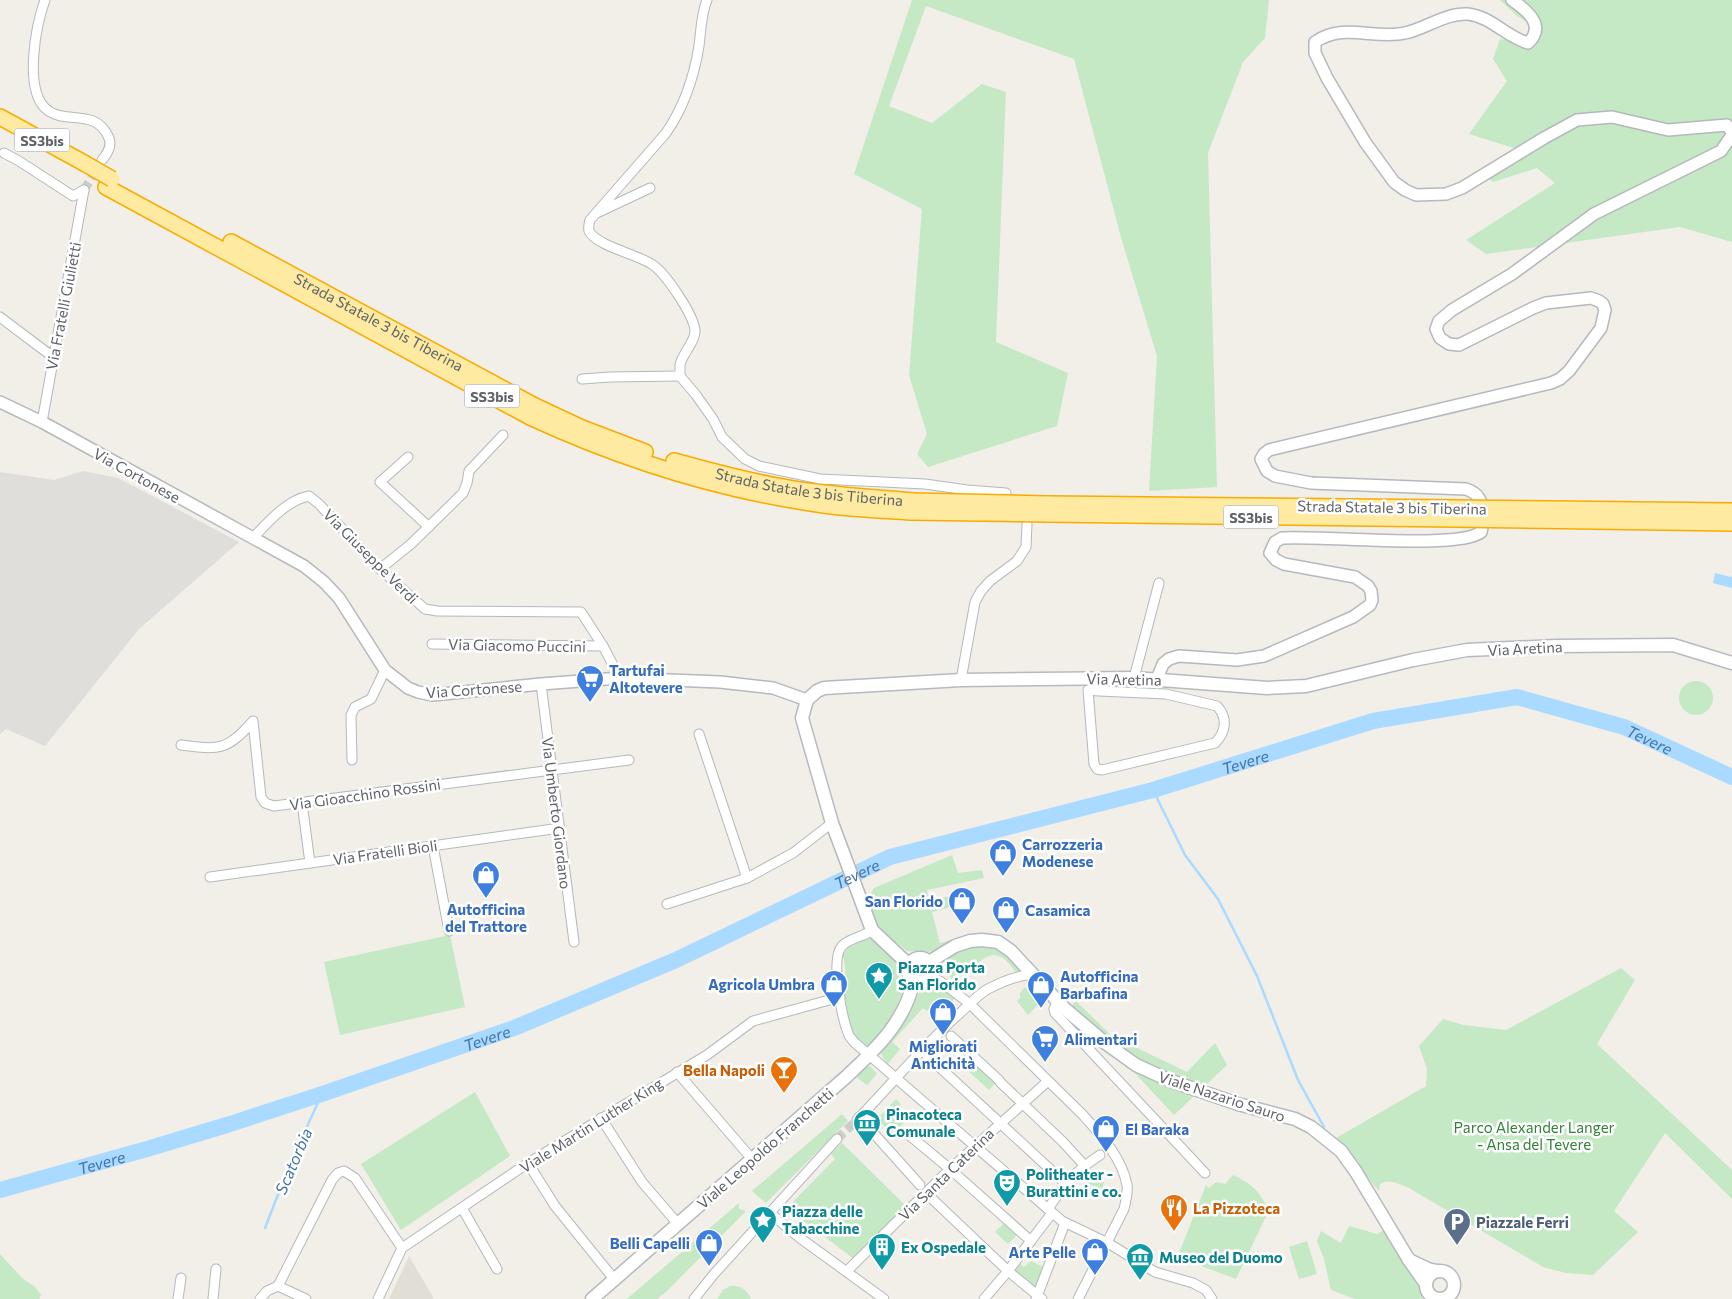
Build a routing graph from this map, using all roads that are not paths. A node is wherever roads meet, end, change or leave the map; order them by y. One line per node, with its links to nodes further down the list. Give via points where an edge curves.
1 (45, 0): 8 (street, via 36,32 33,66 38,93 44,107 56,115 94,120 104,127 110,140 109,150)
2 (707, 0): 11 (street, via 695,69 675,119)
3 (1512, 0): 6 (street, via 1534,21 1535,36 1528,43 1517,40 1485,18 1466,14 1405,33 1342,32 1324,36 1315,42 1315,53 1327,78 1365,142 1394,182 1405,190 1416,194 1446,194 1462,188 1577,120 1612,117 1668,130 1726,125)
4 (0, 117): 9 (highway, Strada Statale 3 bis Tiberina / SS3bis)
5 (0, 129): 9 (highway, Strada Statale 3 bis Tiberina / SS3bis)
6 (1732, 133): 35 (street, via 1721,151 1594,214 1512,274 1439,321 1436,329 1440,338 1449,344 1459,345 1533,308 1591,298 1599,301 1605,310 1601,328 1560,379 1269,450 1261,459 1267,471 1275,476 1310,483 1466,489 1482,501 1481,532 1470,538 1437,541 1282,538 1275,542 1270,552 1276,560 1362,580 1371,591 1370,605 1353,617 1264,656 1237,660 1179,656 1168,659)
7 (4, 153): 13 (street, Via Fratelli Giulietti, via 73,196 84,190)
8 (102, 160)
9 (81, 167): 22 (highway, Strada Statale 3 bis Tiberina / SS3bis, bridge, via 535,406 613,441 720,474 782,487 912,506)
10 (650, 188): 11 (street)
11 (596, 213): 14 (street, via 588,228 591,234 653,264 685,306 695,332 680,364)
12 (0, 317): 13 (street)
13 (53, 357): 17 (street, Via Fratelli Giulietti)
14 (680, 376): 15 (street); 20 (street, via 713,419 722,437 759,466 820,479 924,484)
15 (582, 379)
16 (0, 402): 17 (street, Via Cortonese)
17 (42, 422): 26 (street, Via Cortonese)
18 (503, 435): 25 (street, via 469,471 463,493)
19 (408, 457): 25 (street, via 380,482)
20 (1006, 493)
21 (1732, 511): 22 (highway, Strada Statale 3 bis Tiberina / SS3bis, bridge)
22 (1455, 514): 23 (highway, Strada Statale 3 bis Tiberina / SS3bis, bridge)
23 (1732, 523)
24 (1027, 524): 36 (street, via 1026,547 1017,561 990,581 975,602)
25 (429, 527): 27 (street)
26 (253, 538): 27 (street, Via Giuseppe Verdi, via 300,497 310,496); 32 (street, Via Cortonese, via 304,566 324,582 339,598)
27 (380, 569): 30 (street, Via Giuseppe Verdi, via 425,609 581,612)
28 (1159, 583): 34 (street)
29 (432, 644): 30 (street, Via Giacomo Puccini)
30 (603, 646): 33 (street, Via Giuseppe Verdi)
31 (1732, 663): 35 (main road, Via Aretina, via 1673,645 1557,646 1467,650 1306,686 1267,688)
32 (385, 670): 37 (street, Via Cortonese, via 408,688 432,695); 42 (street, via 371,699 355,707 351,715)
33 (620, 678): 37 (street, Via Cortonese); 39 (street, Via Cortonese, via 720,682 772,688)
34 (1134, 678): 35 (main road, Via Aretina); 38 (main road, Via Aretina)
35 (1157, 678)
36 (961, 680): 38 (main road, Via Aretina); 39 (main road, Via Aretina, via 829,687 817,691)
37 (541, 684): 44 (street, Via Umberto Giordano)
38 (1098, 684): 38 (street, via 1166,694 1217,706 1222,712 1224,728 1221,737 1215,743 1102,770 1094,764 1088,690)
39 (807, 700): 46 (main road, via 802,718)
40 (699, 734): 51 (street)
41 (182, 745): 45 (street, Via Gioacchino Rossini, via 220,748 240,736 253,721 261,797 265,803 274,806)
42 (352, 760)
43 (629, 760): 44 (street, Via Gioacchino Rossini)
44 (552, 769): 45 (street, Via Gioacchino Rossini); 47 (street, Via Umberto Giordano)
45 (302, 802): 49 (street)
46 (832, 824): 51 (street, via 793,852); 53 (main road)
47 (560, 828): 48 (street, Via Fratelli Bioli); 55 (street, Via Umberto Giordano)
48 (433, 846): 49 (street, Via Fratelli Bioli); 54 (street)
49 (310, 862): 50 (street, Via Fratelli Bioli)
50 (210, 876)
51 (746, 878): 52 (street)
52 (667, 904)
53 (872, 930): 57 (main road); 61 (street, via 846,943 838,952)
54 (449, 931)
55 (574, 942)
56 (929, 962): 57 (main road, via 918,958); 58 (main road, Viale Nazario Sauro, via 970,941 993,941 1011,951); 59 (main road)
57 (909, 964): 60 (main road, via 908,972)
58 (1032, 974): 62 (main road, Viale Nazario Sauro); 63 (street, via 991,988)
59 (929, 977): 60 (main road, via 922,981); 63 (street, via 940,981)
60 (914, 980): 66 (main road, Viale Leopoldo Franchetti, via 904,1011 892,1031)
61 (840, 997): 66 (street, via 849,1036); 67 (street, Viale Martin Luther King, via 753,1021 707,1055)
62 (1058, 1001): 81 (street, via 1055,1013); 92 (main road, Viale Nazario Sauro, via 1104,1042 1156,1075 1311,1127 1342,1151)
63 (970, 1004): 64 (street); 69 (street)
64 (948, 1033): 65 (street); 70 (street)
65 (921, 1050): 68 (street); 72 (street)
66 (870, 1055): 68 (street); 77 (main road, Viale Leopoldo Franchetti)
67 (677, 1072): 71 (street, Viale Martin Luther King); 77 (street)
68 (896, 1079): 75 (street); 83 (street, via 858,1118)
69 (1048, 1081): 70 (street, Via Santa Caterina); 76 (street, via 1084,1115)
70 (1023, 1103): 72 (street, Via Santa Caterina); 79 (street)
71 (601, 1118): 78 (street, Viale Martin Luther King); 88 (street, via 642,1182)
72 (1000, 1124): 75 (street, Via Santa Caterina); 82 (street)
73 (909, 1134): 80 (street)
74 (837, 1139): 86 (street)
75 (974, 1146): 80 (street, Via Santa Caterina); 85 (street)
76 (1105, 1151): 79 (street); 90 (street, via 1120,1164 1127,1185 1122,1213)
77 (752, 1159): 88 (main road, Viale Leopoldo Franchetti)
78 (528, 1163): 84 (street, Viale Martin Luther King); 99 (street, via 555,1206)
79 (1084, 1165): 82 (street)
80 (950, 1169): 83 (street, Via Santa Caterina); 89 (street)
81 (1205, 1173)
82 (1065, 1183): 85 (street)
83 (925, 1190): 95 (street, Via Santa Caterina); 96 (street)
84 (462, 1208): 91 (street, Viale Martin Luther King); 94 (street)
85 (1050, 1211): 87 (street); 89 (street)
86 (770, 1213): 95 (street); 110 (street)
87 (1065, 1223): 90 (street); 103 (street)
88 (678, 1224): 99 (main road, Viale Leopoldo Franchetti)
89 (1031, 1241): 96 (street)
90 (1108, 1243): 113 (street); 114 (street, via 1155,1272 1193,1283 1206,1290)
91 (402, 1248): 101 (street, via 355,1178 344,1171 338,1172); 108 (street)
92 (1409, 1260): 97 (main road); 100 (main road, Viale Nazario Sauro)
93 (216, 1269): 105 (street)
94 (497, 1269)
95 (847, 1271): 111 (street)
96 (1008, 1271): 103 (street); 112 (street)
97 (1438, 1271): 100 (main road, via 1429,1277); 102 (main road, via 1450,1274)
98 (181, 1278): 104 (street)
99 (614, 1280): 109 (main road, Viale Leopoldo Franchetti)
100 (1426, 1284): 115 (main road, via 1430,1294)
101 (278, 1286): 106 (street); 107 (street)
102 (1455, 1286): 115 (main road, via 1450,1295); 116 (main road)
103 (1038, 1298)
104 (178, 1299)
105 (213, 1299)
106 (260, 1299)
107 (306, 1299)
108 (378, 1299)
109 (592, 1299)
110 (694, 1299)
111 (884, 1299)
112 (984, 1299)
113 (1078, 1299)
114 (1212, 1299)
115 (1439, 1299)
116 (1459, 1299)

